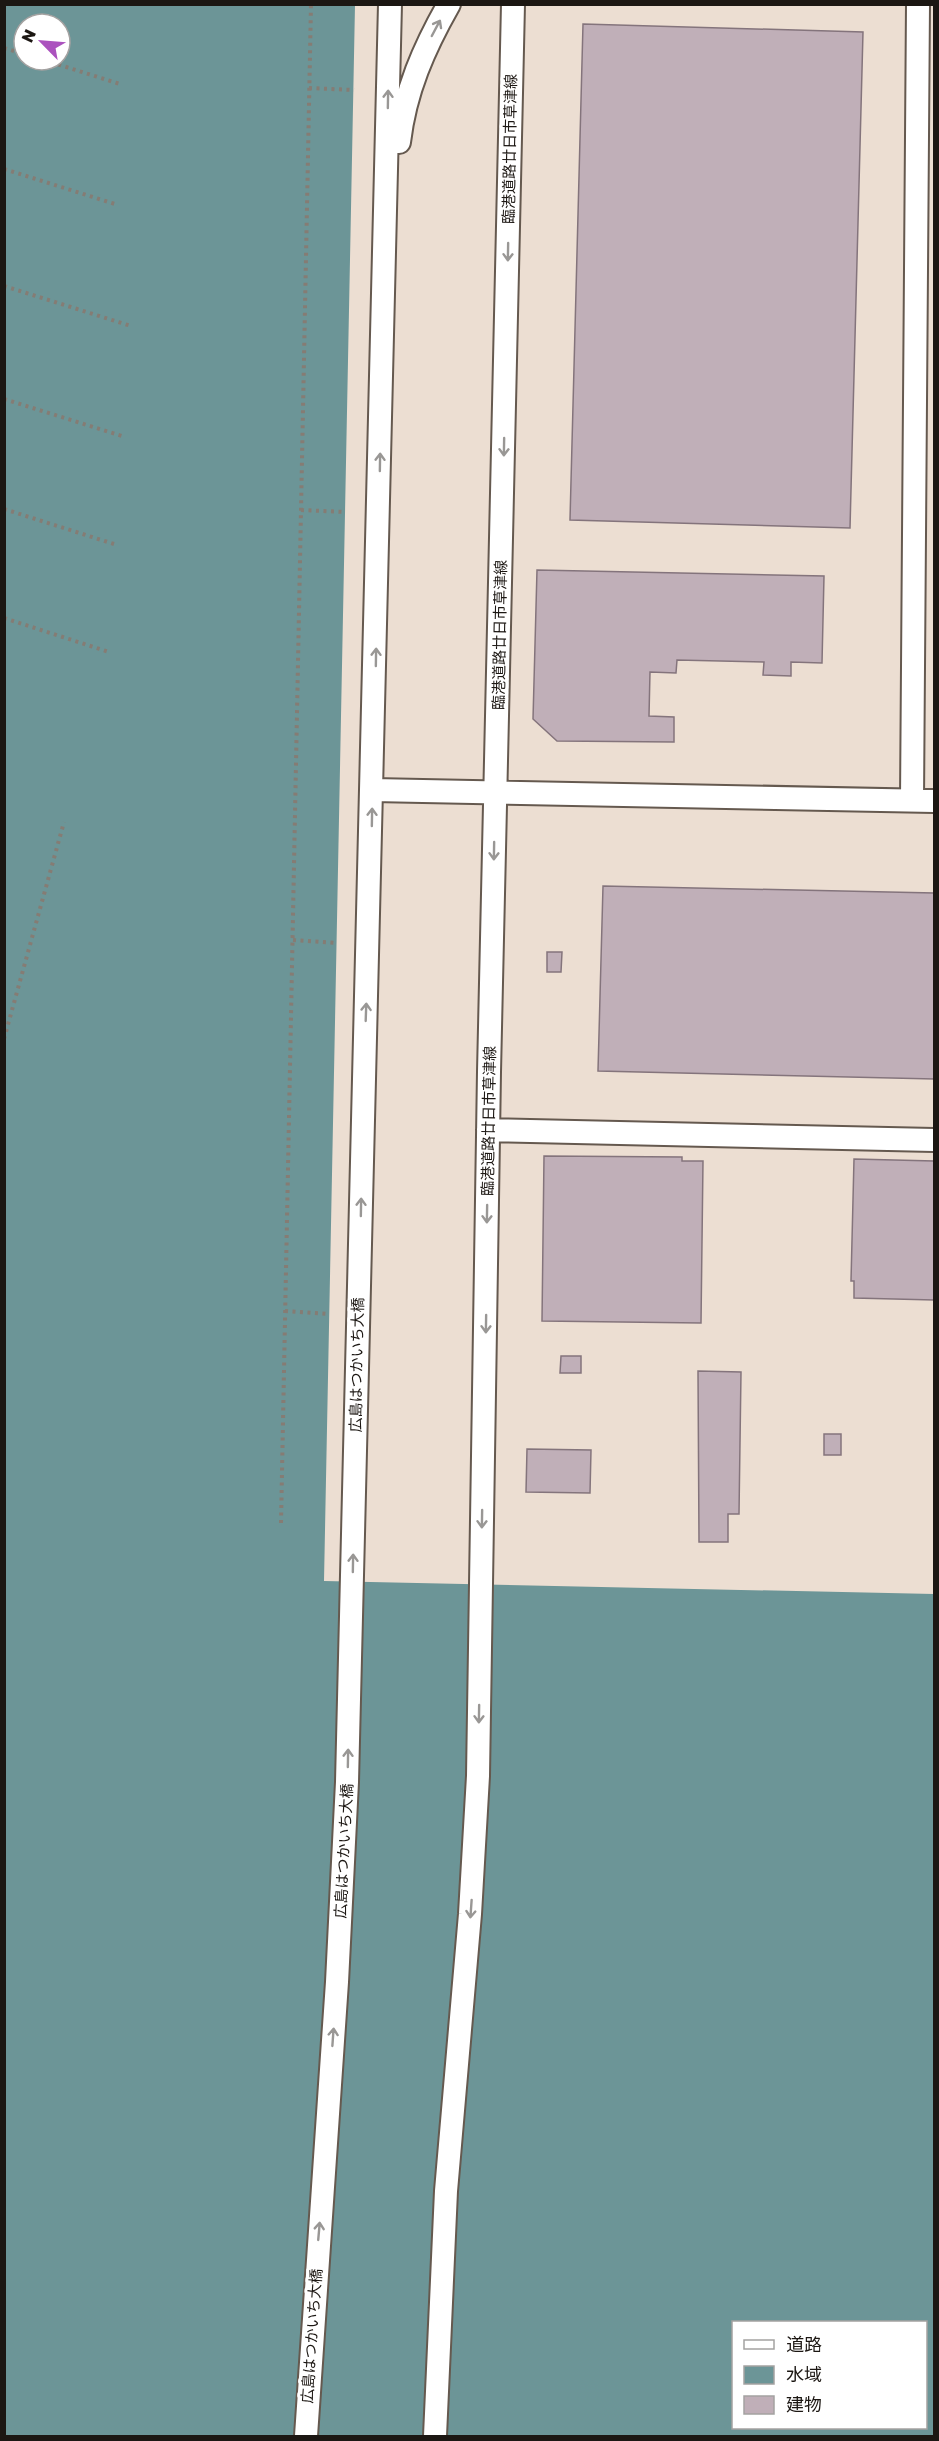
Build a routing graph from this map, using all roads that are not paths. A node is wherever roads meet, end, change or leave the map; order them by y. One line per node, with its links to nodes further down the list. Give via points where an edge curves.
1 (390, 4): 5 (street, one-way to 1)
2 (449, 4): 5 (street, one-way to 2, via 402,120 419,63)
3 (513, 4): 7 (street, 臨港道路廿日市草津線, one-way to 7)
4 (918, 4): 8 (street)
5 (384, 268): 6 (street, one-way to 5)
6 (373, 790): 7 (street); 12 (street, 広島はつかいち大橋, one-way to 6, via 347,1782)
7 (496, 792): 8 (street); 10 (street, 臨港道路廿日市草津線, one-way to 10)
8 (912, 800): 9 (street)
9 (934, 801)
10 (488, 1130): 11 (street); 13 (street, 臨港道路廿日市草津線, one-way to 13, via 478,1776 446,2191)
11 (934, 1140)
12 (306, 2436)
13 (435, 2436)

